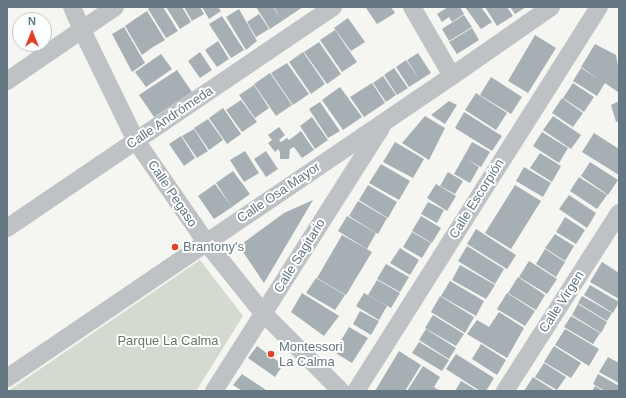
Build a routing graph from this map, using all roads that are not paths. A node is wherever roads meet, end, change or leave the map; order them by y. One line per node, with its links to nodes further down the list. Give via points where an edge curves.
1 (72, 7): 7 (street, Calle Pegaso)
2 (116, 7): 7 (street)
3 (333, 7): 11 (street, Calle Andrómeda)
4 (412, 7): 8 (street)
5 (551, 7): 8 (street, Calle Osa Mayor)
6 (599, 7): 19 (street, Calle Escorpión)
7 (82, 30): 9 (street); 11 (street, Calle Pegaso)
8 (452, 76): 10 (street, Calle Osa Mayor)
9 (7, 81)
10 (385, 122): 14 (street, Calle Osa Mayor); 15 (street, Calle Sagitario)
11 (136, 141): 13 (street, Calle Andrómeda); 14 (street, Calle Pegaso)
12 (619, 213): 20 (street, Calle Virgen)
13 (7, 228)
14 (206, 242): 15 (street, Calle Pegaso); 16 (street, Calle Osa Mayor)
15 (263, 313): 17 (street, Calle Sagitario); 18 (street, Calle Pegaso)
16 (7, 378)
17 (214, 391)
18 (341, 391)
19 (356, 391)
20 (505, 391)

